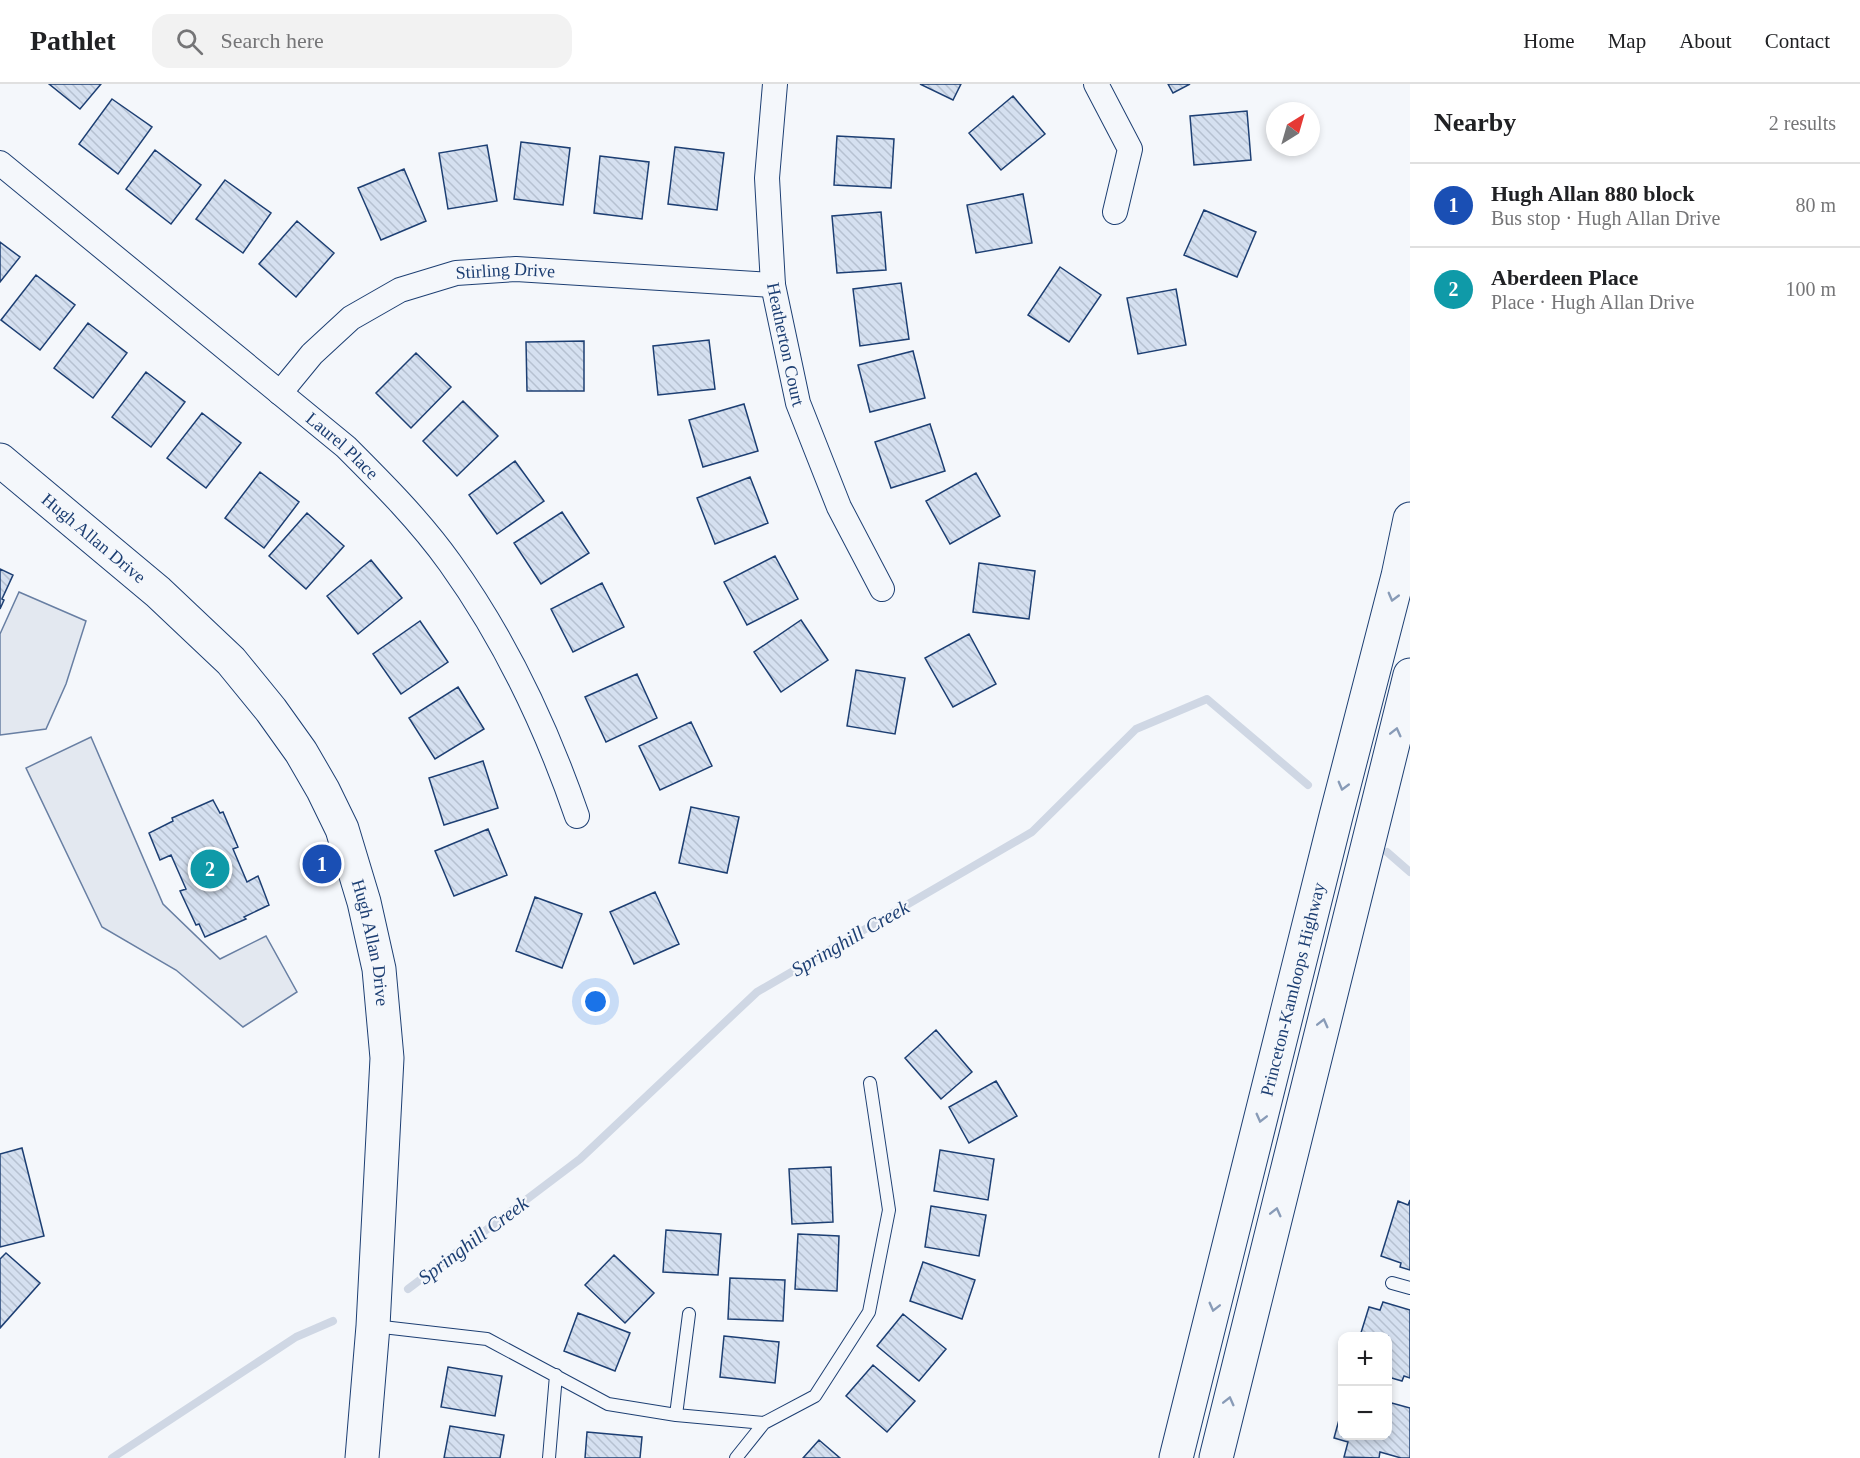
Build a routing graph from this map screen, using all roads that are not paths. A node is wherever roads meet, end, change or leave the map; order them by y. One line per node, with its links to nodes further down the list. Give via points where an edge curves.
1 (775, 84): 5 (street, Heatherton Court, via 767,178)
2 (1096, 84): 4 (street, via 1130,149)
3 (0, 163): 6 (street, Laurel Place)
4 (1114, 212)
5 (773, 285): 6 (street, Stirling Drive, via 516,269 456,273 400,290 351,318 312,354); 9 (street, Heatherton Court, via 798,403 839,507)
6 (280, 393): 11 (street, Laurel Place, via 346,447 394,495 449,563 525,688)
7 (0, 460): 16 (main road, Hugh Allan Drive, via 179,610 231,661 301,752 342,830 379,969 387,1058)
8 (1410, 519): 23 (main road, Princeton-Kamloops Highway, one-way to 23)
9 (882, 589)
10 (1410, 675): 24 (main road, Princeton-Kamloops Highway, one-way to 10)
11 (577, 816)
12 (870, 1083): 19 (lane, via 889,1210 868,1312 815,1396)
13 (1392, 1283): 14 (lane)
14 (1410, 1288)
15 (689, 1314): 18 (lane)
16 (373, 1326): 17 (lane, via 487,1339); 20 (main road, Hugh Allan Drive)
17 (556, 1375): 18 (lane, via 609,1404); 21 (lane)
18 (676, 1415): 19 (lane)
19 (764, 1423): 22 (lane)
20 (362, 1458)
21 (549, 1458)
22 (736, 1458)
23 (1176, 1458)
24 (1216, 1458)

